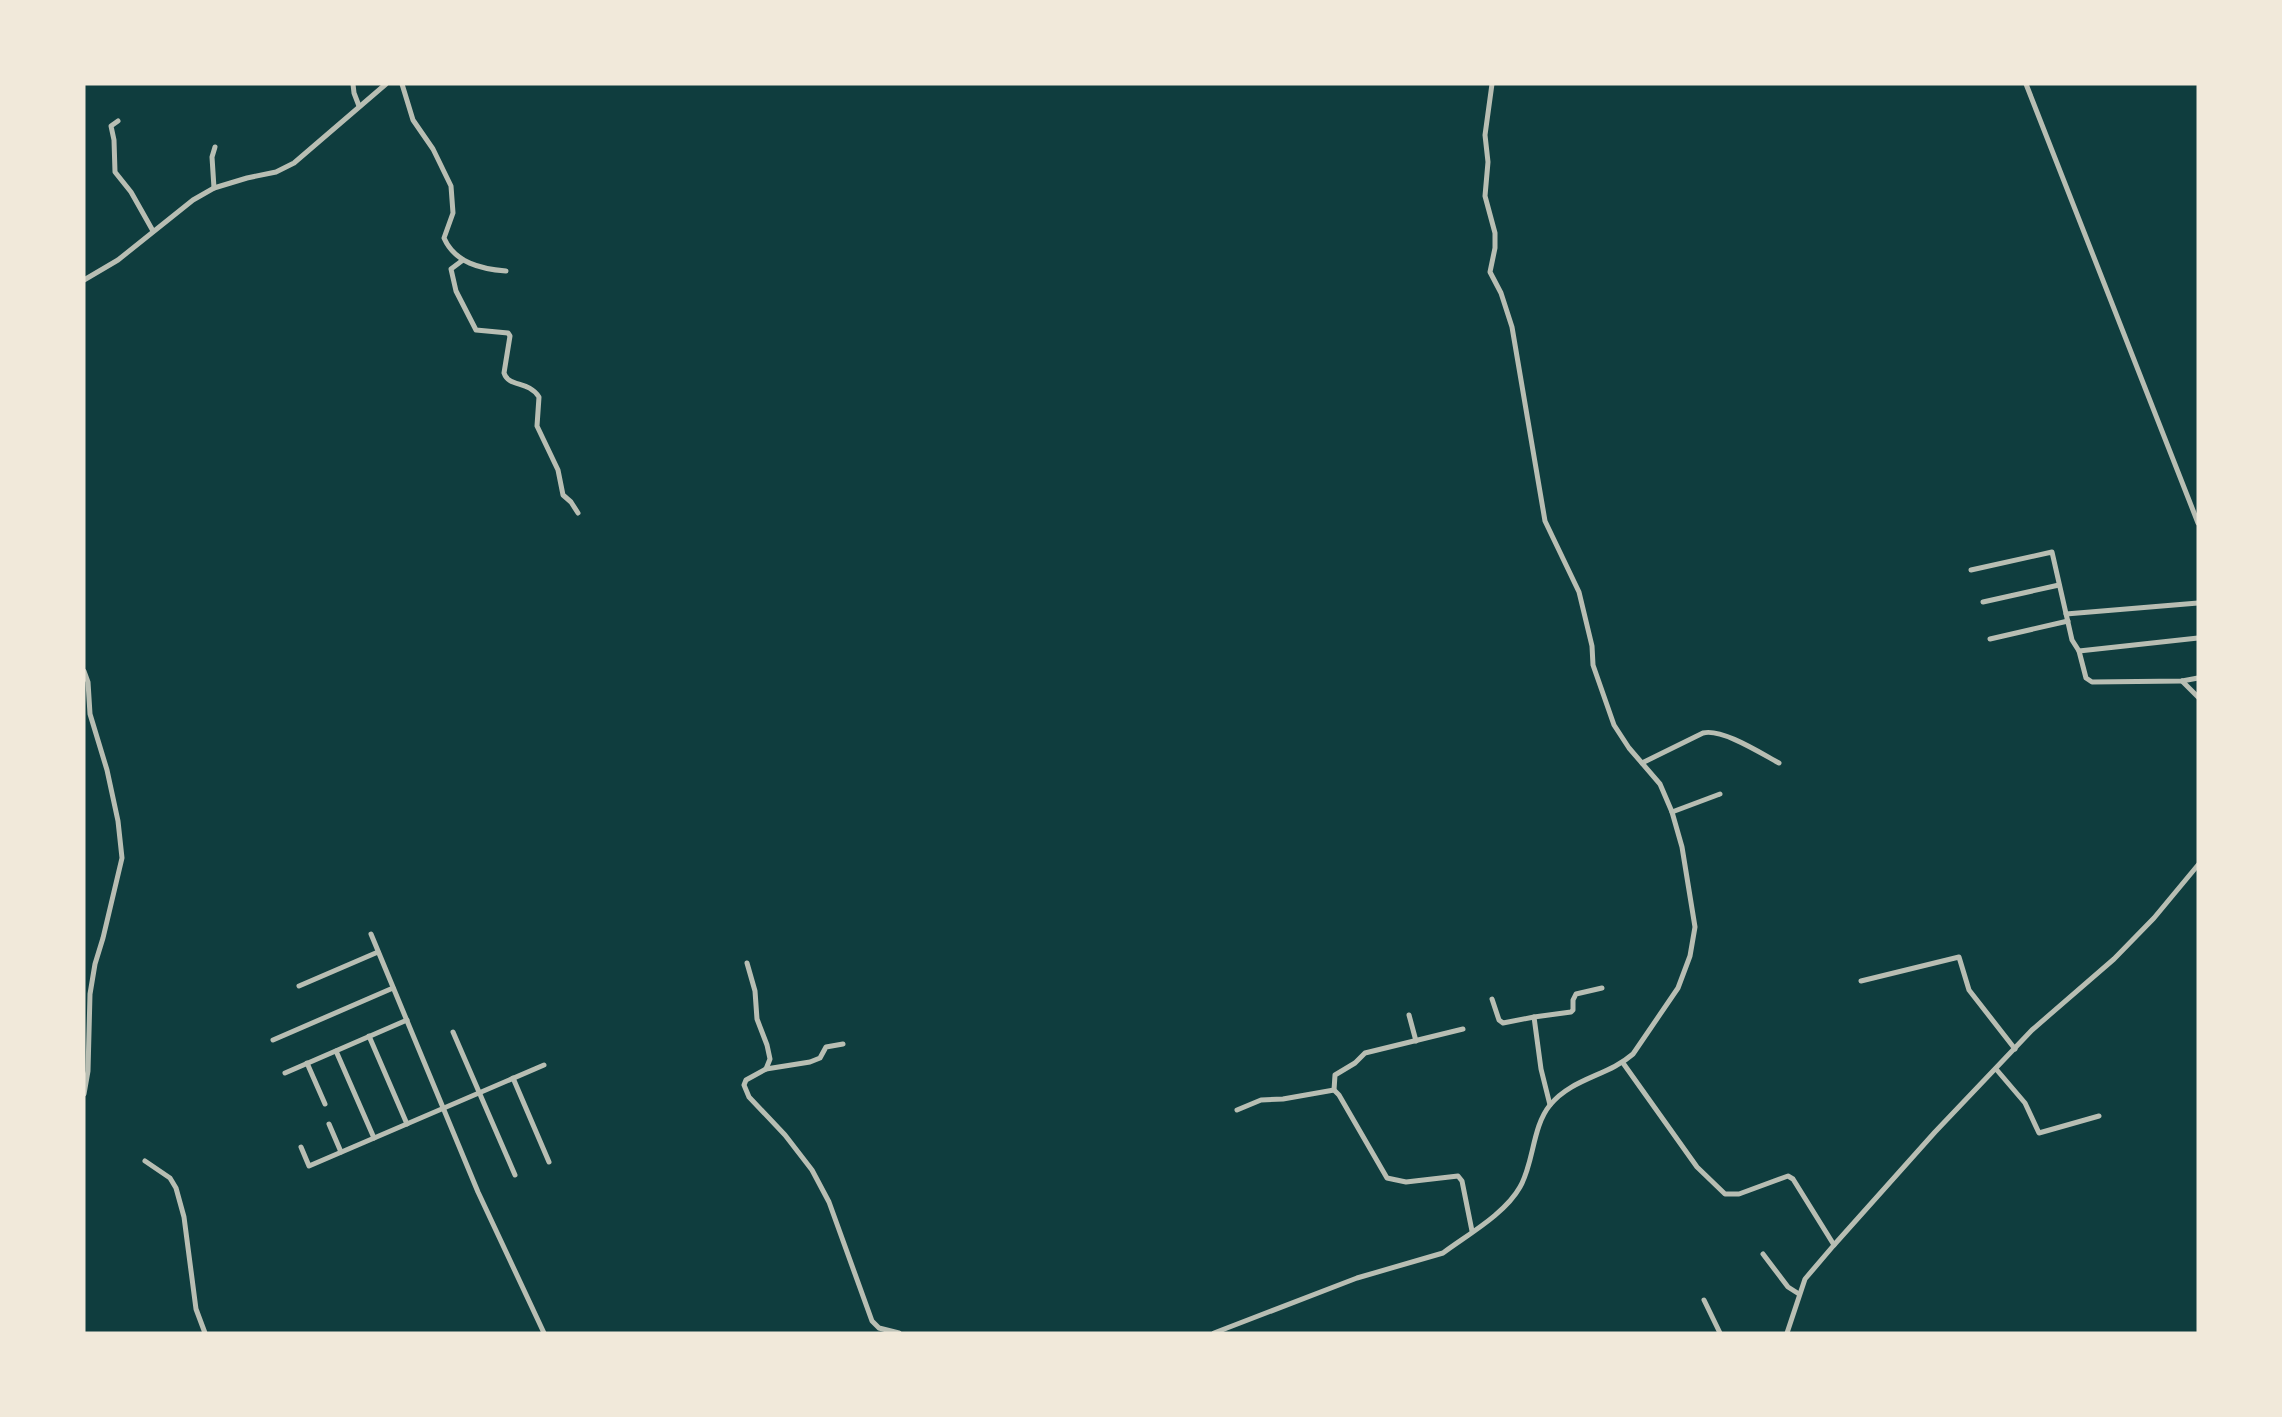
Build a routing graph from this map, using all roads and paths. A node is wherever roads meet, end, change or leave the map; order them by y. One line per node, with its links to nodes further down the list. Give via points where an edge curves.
1 (353, 84): 6 (street)
2 (386, 84): 6 (street)
3 (402, 84): 11 (street, via 413,120 451,186 453,213 444,238)
4 (1492, 84): 29 (street, via 1485,135 1485,196 1495,233 1490,272 1512,327 1542,509 1579,592 1593,665 1614,725)
5 (2026, 84): 15 (street)
6 (359, 106): 9 (street, via 294,163 276,172)
7 (118, 121): 10 (street, via 111,126 115,172)
8 (215, 147): 9 (street)
9 (214, 188): 10 (street)
10 (153, 231): 13 (street, via 118,260)
11 (463, 260): 12 (street, via 477,267); 14 (street, via 451,269 456,291 476,330 510,336 506,378 532,387 539,397 537,426 558,470 563,495)
12 (506, 271)
13 (84, 280)
14 (578, 513)
15 (2198, 523)
16 (1971, 570): 17 (street, via 2052,552)
17 (2060, 585): 18 (street); 20 (street)
18 (1983, 602)
19 (2198, 603): 20 (street)
20 (2066, 614): 21 (street)
21 (2068, 621): 23 (street); 24 (street)
22 (2198, 638): 24 (street)
23 (1990, 639)
24 (2079, 651): 27 (street, via 2086,678 2092,682)
25 (84, 671): 62 (street, via 90,714 118,820 122,858 90,994)
26 (2198, 678): 27 (street)
27 (2182, 681): 28 (street)
28 (2198, 697)
29 (1642, 763): 30 (street, via 1710,731); 32 (street, via 1660,784)
30 (1779, 763)
31 (1720, 794): 32 (street)
32 (1672, 812): 54 (street, via 1682,848 1694,941 1678,988)
33 (2198, 865): 51 (street, via 2114,959)
34 (371, 934): 35 (street)
35 (378, 952): 38 (street); 39 (street)
36 (747, 963): 56 (street, via 756,991 757,1019 770,1059)
37 (1861, 981): 51 (street, via 1959,957 1969,990)
38 (299, 986)
39 (393, 988): 44 (street); 48 (street)
40 (1602, 988): 43 (street, via 1576,994 1571,1012)
41 (1492, 999): 43 (street, via 1501,1022)
42 (1409, 1015): 49 (street)
43 (1534, 1017): 64 (street)
44 (406, 1020): 47 (street); 65 (street)
45 (1463, 1029): 49 (street)
46 (453, 1032): 61 (street)
47 (369, 1036): 52 (street); 69 (street)
48 (273, 1040)
49 (1416, 1041): 60 (street, via 1365,1053 1335,1075)
50 (843, 1044): 56 (street, via 826,1047 820,1058 810,1062)
51 (2015, 1049): 57 (street)
52 (336, 1051): 53 (street); 70 (street)
53 (307, 1063): 58 (street); 63 (street)
54 (1623, 1063): 64 (street, via 1571,1087); 77 (street, via 1697,1167 1725,1194 1738,1194 1788,1176)
55 (544, 1065): 59 (street)
56 (766, 1069): 83 (street, via 746,1080 749,1097 812,1170 829,1202 872,1321 879,1328)
57 (1996, 1069): 67 (street, via 2025,1103 2039,1133); 77 (street)
58 (285, 1073)
59 (513, 1078): 61 (street); 74 (street)
60 (1334, 1090): 66 (street, via 1261,1100); 76 (street, via 1387,1178 1406,1182 1458,1176 1462,1180)
61 (479, 1093): 65 (street); 75 (street)
62 (84, 1094)
63 (325, 1104)
64 (1550, 1105): 76 (street, via 1520,1187 1504,1208)
65 (443, 1108): 69 (street); 82 (street)
66 (1237, 1110)
67 (2099, 1116)
68 (329, 1124): 72 (street)
69 (407, 1124): 70 (street)
70 (374, 1138): 72 (street)
71 (301, 1147): 72 (street, via 309,1166)
72 (341, 1152)
73 (145, 1161): 81 (street, via 170,1178 179,1195 196,1309)
74 (549, 1162)
75 (515, 1175)
76 (1472, 1231): 84 (street, via 1433,1258 1367,1275)
77 (1834, 1245): 79 (street, via 1805,1279)
78 (1763, 1254): 79 (street, via 1788,1287)
79 (1799, 1294): 86 (street)
80 (1704, 1300): 85 (street)
81 (205, 1333)
82 (544, 1333)
83 (899, 1333)
84 (1214, 1333)
85 (1720, 1333)
86 (1787, 1333)

